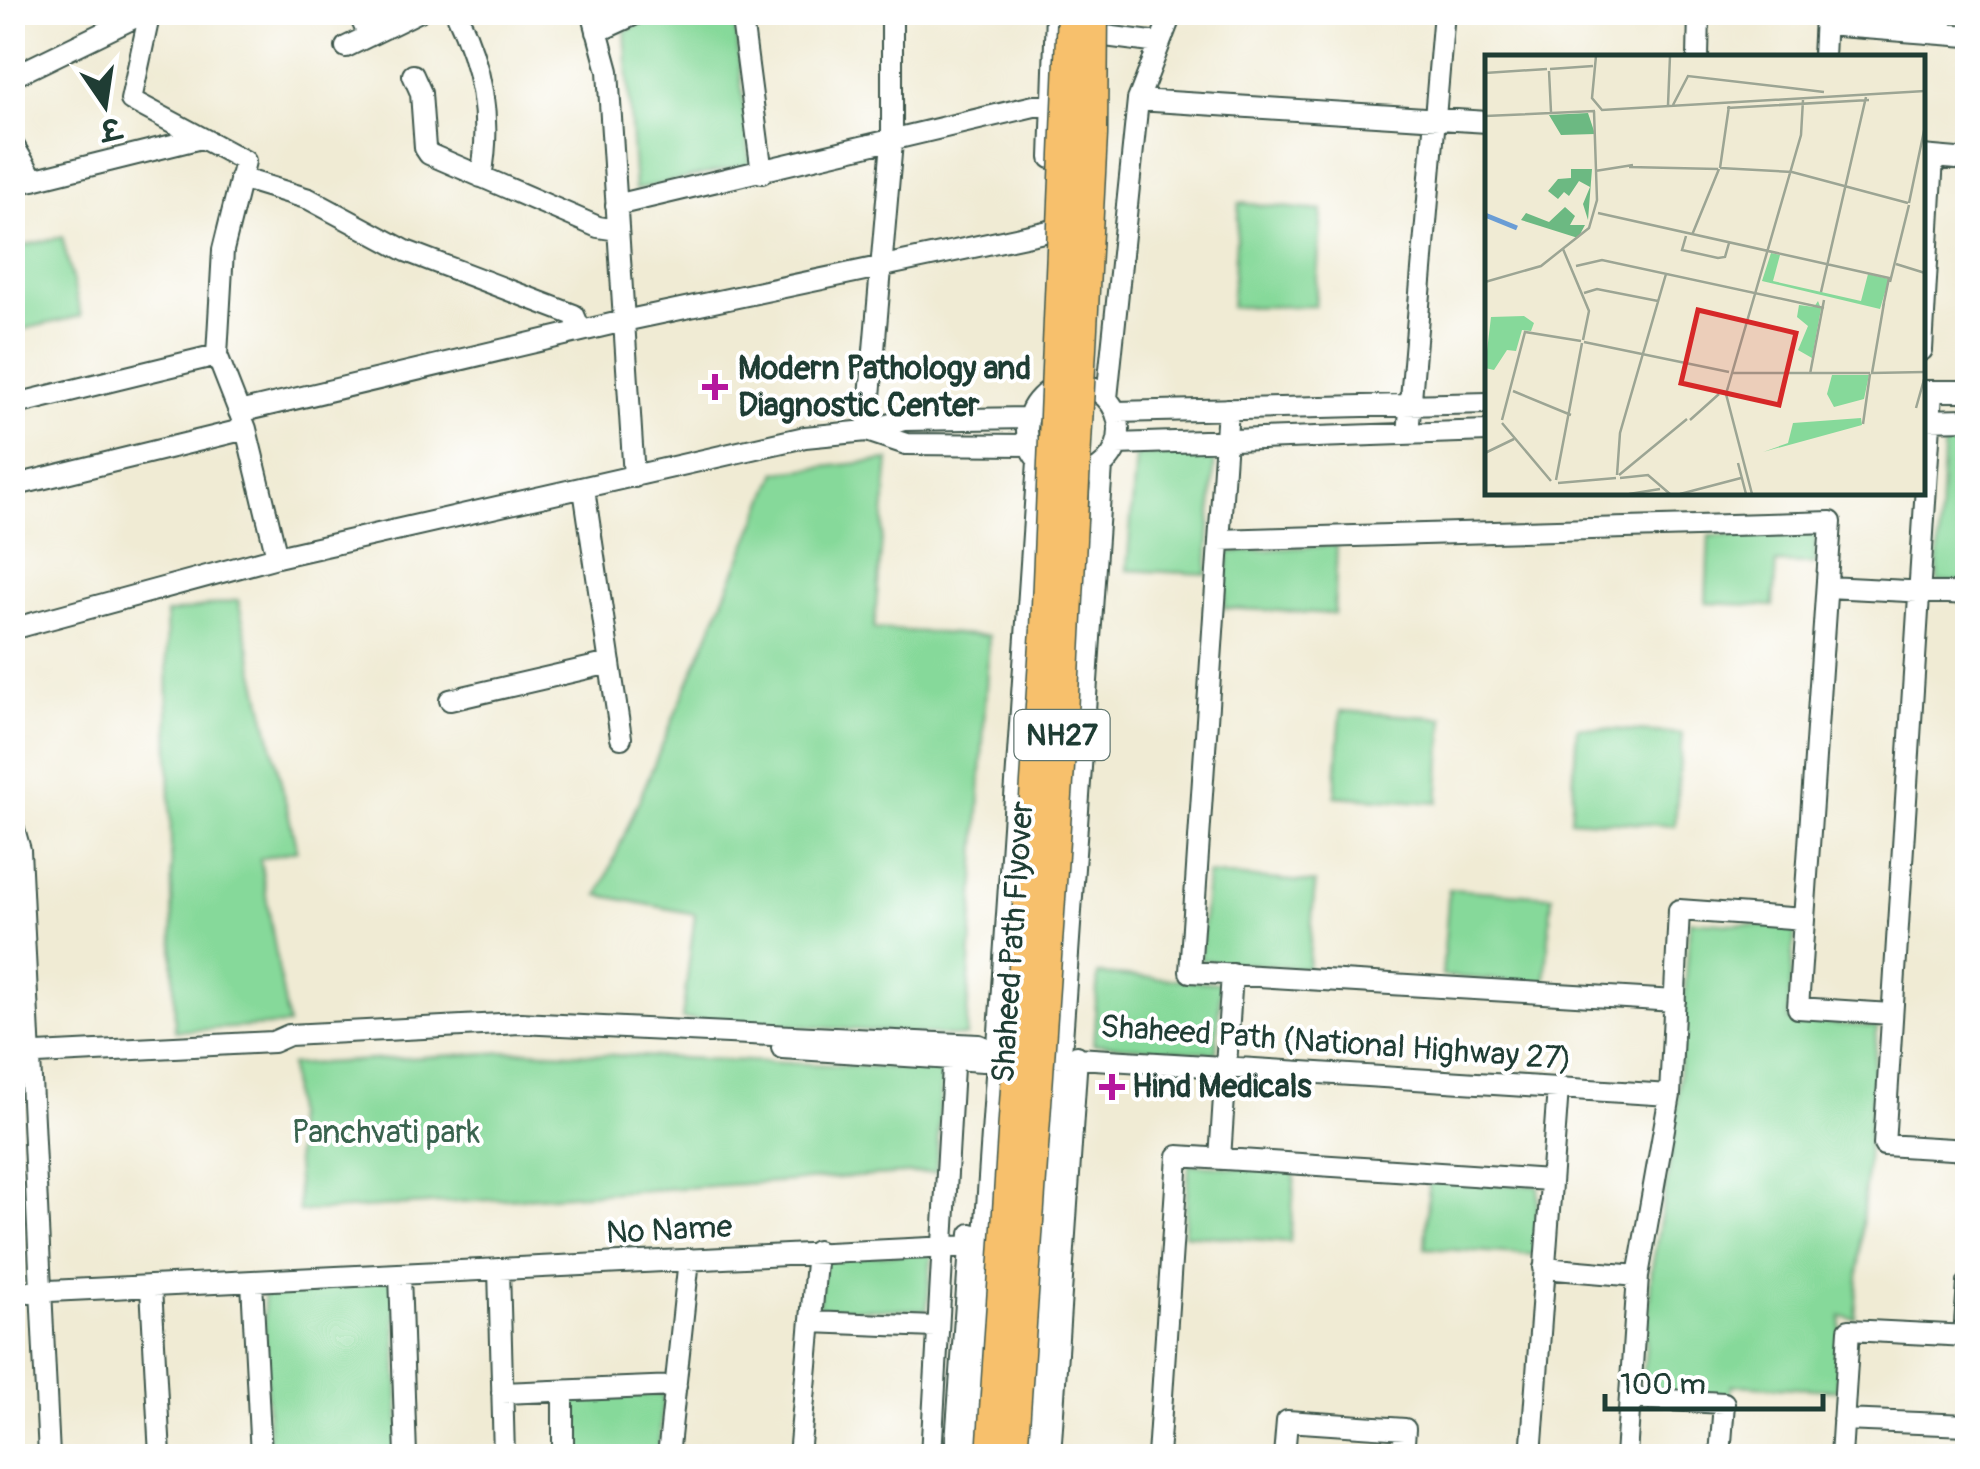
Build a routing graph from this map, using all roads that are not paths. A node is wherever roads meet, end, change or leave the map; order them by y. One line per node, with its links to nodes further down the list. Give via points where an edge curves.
1 (148, 12): 25 (street); 30 (street, via 131,100)
2 (358, 12): 18 (street)
3 (418, 12): 18 (street)
4 (456, 12): 36 (street, via 481,76 488,138)
5 (640, 12): 16 (street)
6 (741, 12): 35 (street)
7 (892, 12): 31 (street)
8 (1094, 12): 119 (highway, Shaheed Path Flyover / NH27, bridge)
9 (1172, 12): 20 (street)
10 (1183, 12): 20 (street)
11 (1444, 12): 28 (street)
12 (1699, 12): 22 (street)
13 (1943, 12): 17 (street)
14 (1061, 18): 20 (street); 27 (street); 118 (highway, Shaheed Path Flyover / NH27, bridge, via 1045,629)
15 (1825, 19): 17 (street); 23 (street)
16 (595, 22): 40 (street, via 608,71)
17 (1941, 34): 19 (street)
18 (369, 36): 21 (street)
19 (1968, 36)
20 (1159, 43): 26 (street)
21 (346, 47)
22 (1698, 55)
23 (1822, 55)
24 (412, 75): 36 (street, via 422,93 426,150)
25 (12, 77)
26 (1138, 100): 28 (street); 53 (street)
27 (1053, 106): 31 (street); 42 (street)
28 (1435, 119): 29 (street); 52 (street)
29 (1485, 122)
30 (202, 138): 37 (street, via 245,161); 38 (street)
31 (892, 142): 35 (street); 44 (street)
32 (12, 143): 38 (street)
33 (1928, 156): 34 (street); 43 (street)
34 (1968, 160)
35 (762, 173): 40 (street)
36 (481, 177): 41 (street)
37 (240, 178): 46 (street, via 309,199 406,251 574,316); 47 (street, via 223,250)
38 (34, 180): 39 (street)
39 (12, 185)
40 (616, 205): 41 (street)
41 (618, 230): 45 (street)
42 (1048, 231): 44 (street); 50 (street)
43 (1925, 240)
44 (881, 266): 45 (street); 60 (street)
45 (624, 321): 46 (street); 68 (street)
46 (581, 331): 59 (street)
47 (217, 355): 54 (street); 59 (street)
48 (1968, 390): 49 (street)
49 (1927, 391): 58 (street)
50 (1042, 395): 53 (street, via 1074,384); 56 (street)
51 (1485, 402): 52 (street)
52 (1410, 404): 55 (street); 62 (street)
53 (1111, 405): 55 (street); 64 (street)
54 (12, 406)
55 (1228, 410): 63 (street)
56 (1028, 418): 60 (street, via 904,420); 66 (street)
57 (1968, 419): 58 (street)
58 (1927, 420): 65 (street)
59 (243, 421): 69 (street); 73 (street)
60 (867, 430): 66 (street, via 906,444); 68 (street, via 805,437)
61 (1485, 431): 62 (street)
62 (1408, 434): 63 (street)
63 (1226, 440): 64 (street); 72 (street)
64 (1118, 444): 67 (street)
65 (1925, 452)
66 (1033, 453): 67 (street, via 1060,475 1077,477); 90 (street)
67 (1102, 466): 89 (street)
68 (634, 478): 70 (street)
69 (12, 486)
70 (584, 489): 73 (street); 78 (street)
71 (1922, 495): 75 (street)
72 (1219, 540): 74 (street, via 1831,522); 84 (street, via 1190,972)
73 (278, 556): 77 (street)
74 (1827, 587): 75 (street); 82 (street)
75 (1916, 594): 76 (street); 86 (street)
76 (1968, 594)
77 (12, 629)
78 (610, 663): 79 (street); 80 (street)
79 (450, 700)
80 (620, 738)
81 (12, 822): 88 (street, via 20,850)
82 (1804, 919): 85 (street, via 1679,910); 86 (street, via 1798,1008)
83 (12, 937): 88 (street)
84 (1232, 974): 85 (street); 91 (street)
85 (1674, 1001): 93 (street)
86 (1891, 1014): 94 (street, via 1884,1145)
87 (954, 1051): 88 (street, Shaheed Path (National Highway 27), via 598,1036); 90 (street, Shaheed Path (National Highway 27), via 979,1045); 97 (street)
88 (24, 1054): 108 (street)
89 (1069, 1056): 90 (street, Shaheed Path (National Highway 27)); 91 (street, Shaheed Path (National Highway 27)); 119 (street)
90 (990, 1057): 98 (street); 118 (street)
91 (1226, 1066): 92 (street, Shaheed Path (National Highway 27)); 95 (street)
92 (1558, 1088): 93 (street, Shaheed Path (National Highway 27)); 96 (street)
93 (1670, 1095): 104 (street)
94 (1968, 1150)
95 (1220, 1159): 96 (street); 130 (street, via 1178,1156)
96 (1550, 1180): 101 (street)
97 (941, 1244): 98 (street, No Name); 99 (street, No Name); 110 (street)
98 (970, 1246): 118 (street)
99 (817, 1252): 100 (street, No Name); 109 (street)
100 (690, 1259): 102 (street, No Name); 112 (street)
101 (1544, 1268): 104 (street); 133 (street)
102 (499, 1269): 103 (street, No Name); 114 (street)
103 (400, 1274): 105 (street, No Name); 124 (street)
104 (1638, 1276): 115 (street)
105 (252, 1282): 107 (street, No Name); 123 (street)
106 (1968, 1283): 111 (street)
107 (151, 1287): 108 (street, No Name); 122 (street)
108 (35, 1292): 120 (street); 121 (street)
109 (810, 1322): 110 (street); 128 (street)
110 (935, 1327): 129 (street)
111 (1966, 1336): 116 (street, via 1849,1330)
112 (676, 1386): 113 (street); 127 (street)
113 (564, 1390): 114 (street); 126 (street)
114 (502, 1393): 125 (street)
115 (1630, 1398): 134 (street); 135 (street, via 1724,1404)
116 (1844, 1420): 117 (street); 136 (street)
117 (1968, 1425)
118 (972, 1455)
119 (1032, 1455)
120 (37, 1456)
121 (49, 1456)
122 (160, 1456)
123 (261, 1456)
124 (406, 1456)
125 (504, 1456)
126 (562, 1456)
127 (668, 1456)
128 (799, 1456)
129 (931, 1456)
130 (1160, 1456)
131 (1284, 1456): 132 (street, via 1286,1422 1405,1429)
132 (1403, 1456)
133 (1531, 1456)
134 (1626, 1456)
135 (1720, 1456)
136 (1841, 1456)

